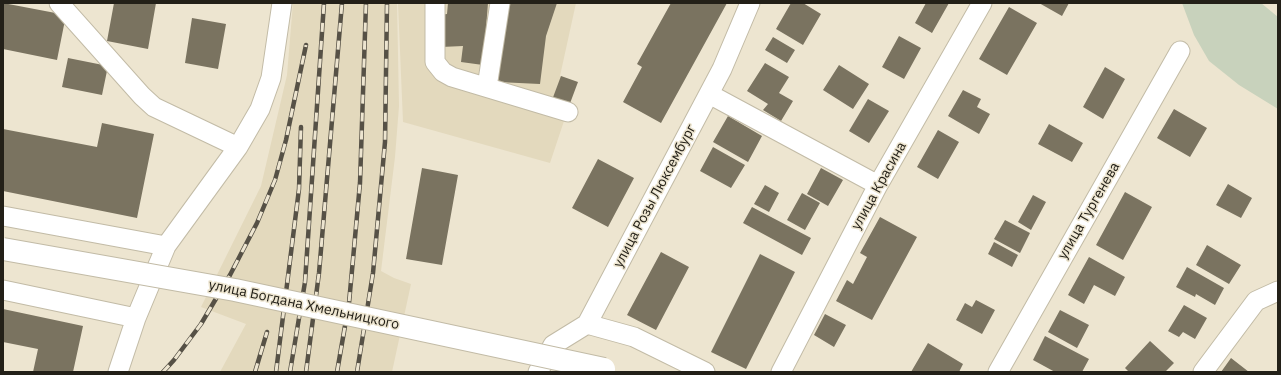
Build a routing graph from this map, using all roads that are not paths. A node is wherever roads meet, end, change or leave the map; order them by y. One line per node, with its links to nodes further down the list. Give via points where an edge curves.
1 (59, 3): 13 (street, via 154,107)
2 (282, 3): 13 (street, via 271,78 260,109)
3 (435, 3): 10 (street, via 435,62 443,72)
4 (500, 3): 10 (street)
5 (750, 3): 9 (street, улица Розы Люксембург)
6 (764, 3): 9 (street)
7 (982, 3): 14 (street, улица Красина)
8 (1180, 51): 27 (street, улица Тургенева)
9 (722, 69): 11 (street, улица Розы Люксембург)
10 (487, 87): 12 (street)
11 (710, 94): 14 (street); 21 (street, улица Розы Люксембург)
12 (568, 112)
13 (238, 147): 16 (street)
14 (878, 185): 26 (street, улица Красина)
15 (3, 216): 16 (street)
16 (166, 246): 20 (street)
17 (3, 249): 22 (main road, улица Богдана Хмельницкого, bridge, via 235,290)
18 (3, 290): 20 (street)
19 (1278, 291): 28 (street, via 1256,301)
20 (136, 318): 23 (street)
21 (587, 324): 24 (street, via 553,345); 25 (street, via 634,338)
22 (604, 368)
23 (118, 372)
24 (538, 372)
25 (705, 372)
26 (781, 372)
27 (998, 372)
28 (1203, 372)

